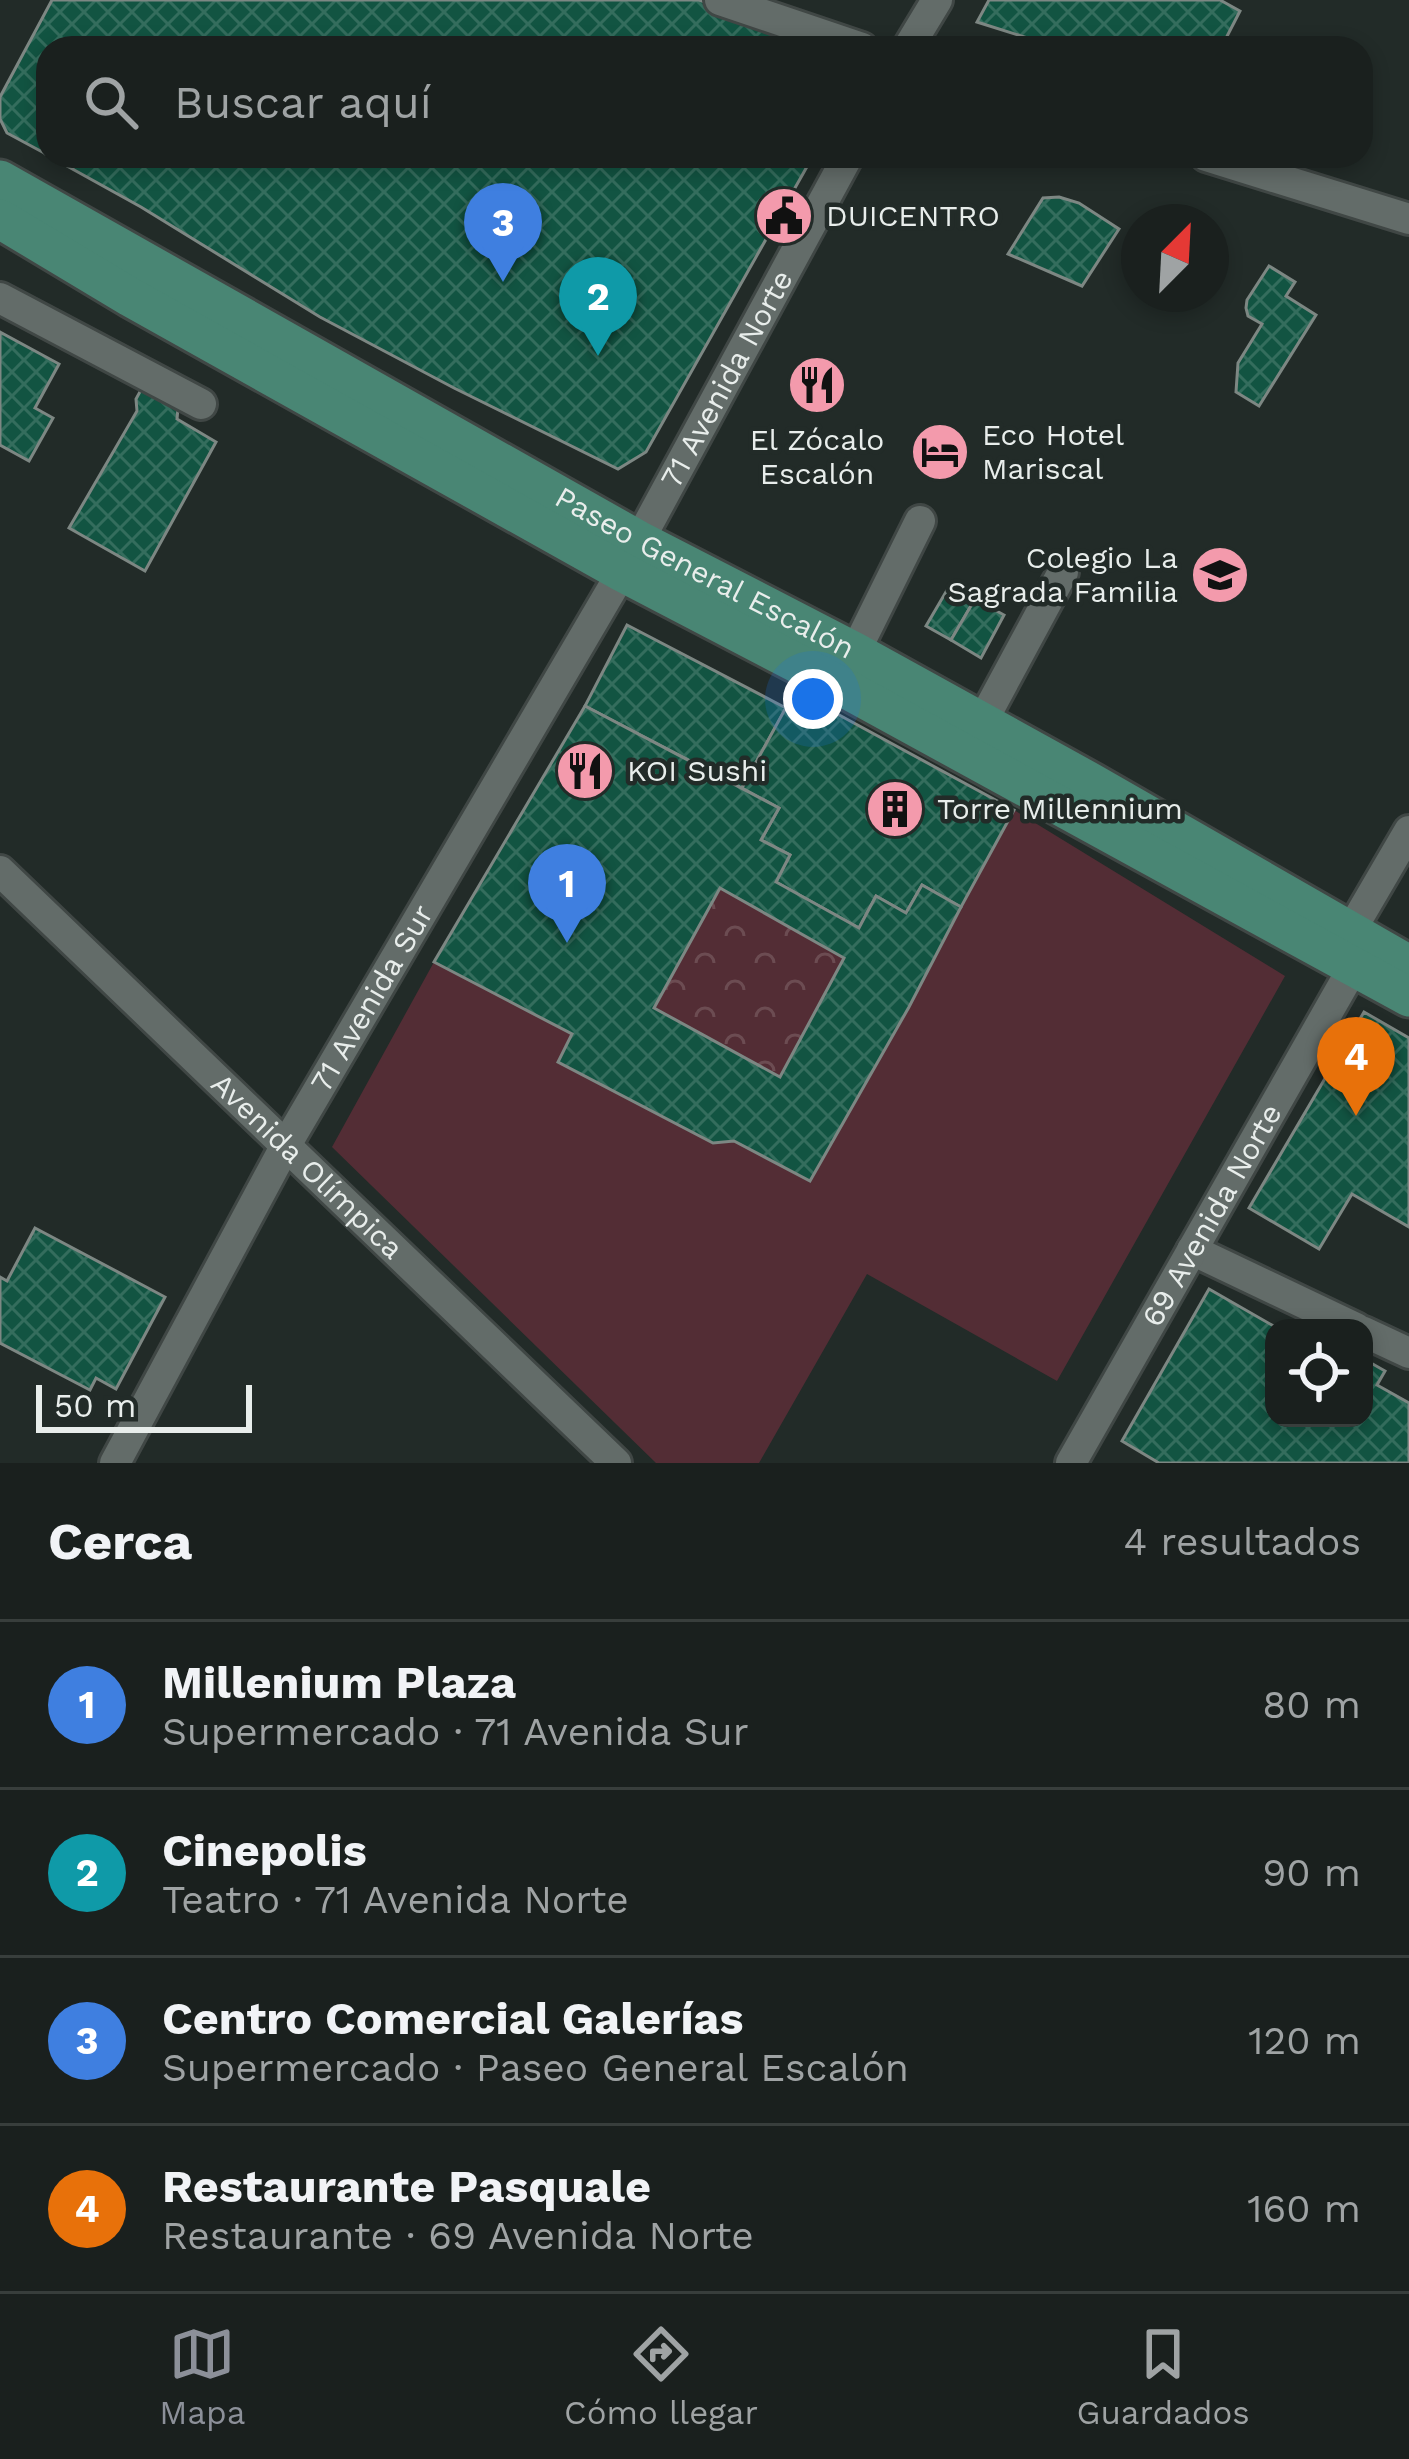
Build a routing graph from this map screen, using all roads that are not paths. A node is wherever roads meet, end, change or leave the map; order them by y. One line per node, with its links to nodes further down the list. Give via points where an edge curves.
1 (720, 0): 3 (street)
2 (937, 0): 4 (street)
3 (826, 36)
4 (915, 36)
5 (841, 168): 13 (street, 71 Avenida Norte)
6 (1245, 168): 9 (street)
7 (0, 180): 13 (main road, Paseo General Escalón)
8 (0, 219): 13 (main road, Paseo General Escalón, via 130,297)
9 (1409, 219)
10 (0, 298): 11 (street)
11 (201, 404)
12 (920, 521): 15 (street)
13 (630, 556): 15 (main road, Paseo General Escalón); 19 (main road, Paseo General Escalón, via 670,596); 22 (street, 71 Avenida Sur)
14 (1064, 572): 16 (street)
15 (855, 652): 16 (main road, Paseo General Escalón)
16 (982, 722): 19 (main road, Paseo General Escalón)
17 (1409, 831): 19 (street, 69 Avenida Norte)
18 (0, 871): 22 (street, Avenida Olímpica)
19 (1352, 949): 20 (main road, Paseo General Escalón); 21 (main road, Paseo General Escalón); 23 (street, 69 Avenida Norte)
20 (1409, 965)
21 (1409, 997)
22 (286, 1145): 27 (street, 71 Avenida Sur); 28 (street, Avenida Olímpica)
23 (1192, 1250): 24 (street); 29 (street, 69 Avenida Norte)
24 (1337, 1319)
25 (1373, 1336): 26 (street)
26 (1409, 1353)
27 (115, 1463)
28 (616, 1463)
29 (1071, 1463)

